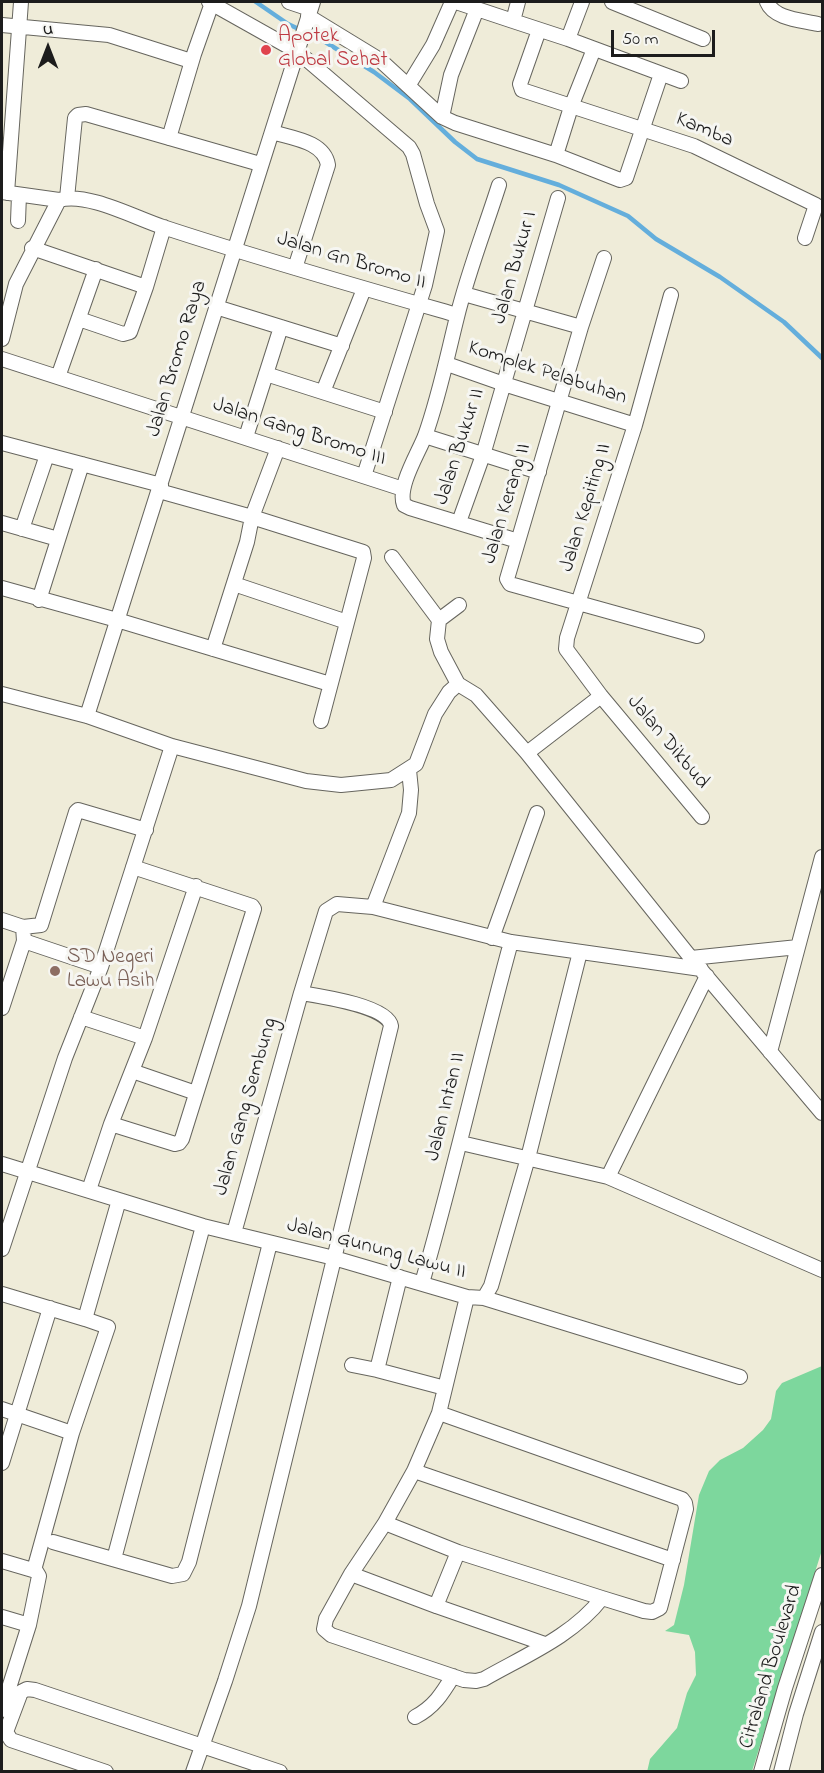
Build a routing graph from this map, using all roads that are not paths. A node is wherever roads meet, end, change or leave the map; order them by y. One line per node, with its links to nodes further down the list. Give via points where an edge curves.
1 (21, 2): 14 (street)
2 (210, 2): 18 (street); 20 (street)
3 (289, 2): 10 (street)
4 (454, 2): 9 (street, Kamba); 23 (street, via 434,45)
5 (518, 2): 11 (street)
6 (582, 2): 16 (street)
7 (612, 2): 17 (street)
8 (767, 2): 12 (street, via 779,14)
9 (477, 9): 11 (street, Kamba); 25 (street, via 451,75)
10 (309, 13): 18 (street, Jalan Bromo Raya); 23 (street, via 380,60)
11 (513, 21): 15 (street, Kamba)
12 (818, 24)
13 (2, 26): 14 (street)
14 (20, 27): 20 (street, via 109,35); 32 (street)
15 (539, 30): 16 (street, Kamba); 24 (street, Kamba, via 520,87)
16 (568, 39): 19 (street, Kamba)
17 (703, 39)
18 (299, 49): 27 (street, Jalan Bromo Raya); 47 (street, via 413,154 437,231)
19 (594, 49): 21 (street, Kamba); 24 (street)
20 (192, 61): 28 (street)
21 (661, 74): 22 (street, Kamba); 26 (street)
22 (681, 81)
23 (408, 86): 25 (street)
24 (571, 107): 26 (street, Kamba); 29 (street)
25 (442, 117): 29 (street)
26 (642, 130): 29 (street, via 623,180); 37 (street, Kamba, via 694,146 816,206)
27 (272, 132): 30 (street, Jalan Bromo Raya); 41 (street, via 315,145 327,159)
28 (169, 138): 30 (street); 34 (street, via 78,115)
29 (556, 155)
30 (260, 164): 39 (street, Jalan Bromo Raya)
31 (499, 185): 45 (street)
32 (9, 193): 34 (street, Jalan Gn Bromo II); 35 (street)
33 (558, 198): 49 (street, Jalan Bukur I)
34 (63, 199): 36 (street, Jalan Gn Bromo II, via 89,201); 38 (street)
35 (18, 221)
36 (164, 227): 39 (street, Jalan Gn Bromo II); 43 (street)
37 (805, 238)
38 (32, 248): 42 (street); 54 (street, via 16,284)
39 (234, 248): 41 (street, Jalan Gn Bromo II); 48 (street, Jalan Bromo Raya)
40 (604, 258): 53 (street, Jalan Kerang II)
41 (296, 268): 44 (street, Jalan Gn Bromo II)
42 (96, 269): 43 (street); 51 (street)
43 (146, 287): 51 (street, via 128,334)
44 (364, 289): 47 (street, Jalan Gn Bromo II); 55 (street)
45 (464, 294): 49 (street); 50 (street)
46 (670, 295): 65 (street, Jalan Kepiting II)
47 (419, 301): 50 (street, Jalan Gn Bromo II); 63 (street)
48 (216, 307): 52 (street); 64 (street, Jalan Bromo Raya)
49 (524, 312): 53 (street); 60 (street, Jalan Bukur I)
50 (457, 315): 57 (street)
51 (79, 319): 59 (street)
52 (281, 327): 55 (street); 58 (street)
53 (581, 327): 62 (street, Jalan Kerang II)
54 (2, 339)
55 (342, 346): 61 (street)
56 (2, 358): 59 (street, Jalan Gang Bromo III)
57 (447, 364): 60 (street, Komplek Pelabuhan); 66 (street)
58 (266, 374): 61 (street); 67 (street)
59 (58, 377): 64 (street, Jalan Gang Bromo III)
60 (504, 384): 62 (street, Komplek Pelabuhan); 71 (street, Jalan Bukur II)
61 (323, 393): 63 (street)
62 (560, 401): 65 (street, Komplek Pelabuhan); 73 (street, Jalan Kerang II)
63 (385, 412): 74 (street)
64 (182, 416): 67 (street, Jalan Gang Bromo III); 75 (street, Jalan Bromo Raya)
65 (635, 425): 87 (street, Jalan Kepiting II)
66 (425, 435): 71 (street); 76 (street)
67 (246, 437): 69 (street, Jalan Gang Bromo III)
68 (2, 443): 70 (street)
69 (278, 448): 74 (street, Jalan Gang Bromo III); 77 (street)
70 (47, 455): 72 (street); 80 (street)
71 (483, 455): 73 (street); 78 (street, Jalan Bukur II)
72 (82, 464): 75 (street); 81 (street)
73 (539, 472): 82 (street, Jalan Kerang II)
74 (364, 476): 76 (street, Jalan Gang Bromo III)
75 (160, 488): 77 (street); 89 (street, Jalan Bromo Raya)
76 (403, 489): 78 (street, via 404,505)
77 (252, 517): 84 (street); 91 (street, via 363,552)
78 (459, 522): 82 (street)
79 (2, 523): 80 (street)
80 (22, 529): 81 (street)
81 (58, 539): 86 (street)
82 (518, 541): 87 (street, Jalan Kerang II, via 508,582)
83 (392, 557): 90 (street)
84 (234, 584): 91 (street); 93 (street)
85 (2, 588): 86 (street)
86 (39, 600): 89 (street)
87 (578, 603): 92 (street); 97 (street, Jalan Dikbud, via 566,649)
88 (459, 605): 90 (street)
89 (117, 620): 93 (street); 98 (street, Jalan Bromo Raya)
90 (439, 620): 95 (street, via 437,639)
91 (347, 622): 94 (street)
92 (697, 636)
93 (213, 650): 94 (street)
94 (330, 684): 99 (street)
95 (458, 684): 101 (street, via 476,695); 102 (street, via 435,714 416,764)
96 (2, 694): 98 (street)
97 (601, 696): 101 (street, Jalan Dikbud); 104 (street, Jalan Dikbud)
98 (87, 716): 100 (street)
99 (321, 721)
100 (172, 746): 102 (street, via 306,781 373,783 391,780); 105 (street)
101 (527, 753): 116 (street)
102 (409, 770): 109 (street, via 409,813)
103 (537, 813): 112 (street)
104 (702, 817)
105 (146, 830): 107 (street); 111 (street, via 78,810 41,925)
106 (822, 857): 114 (street)
107 (133, 867): 108 (street); 117 (street)
108 (196, 886): 122 (street); 125 (street, via 254,909)
109 (373, 907): 112 (street, Jalan Gang Sembung); 119 (street, Jalan Gang Sembung, via 337,904 326,911)
110 (2, 920): 111 (street)
111 (28, 937): 117 (street); 120 (street)
112 (492, 938): 113 (street, Jalan Gang Sembung)
113 (511, 942): 115 (street, Jalan Gang Sembung); 128 (street, Jalan Intan II)
114 (798, 947): 116 (street); 123 (street)
115 (580, 952): 118 (street, Jalan Gang Sembung); 129 (street)
116 (691, 958): 118 (street)
117 (101, 968): 121 (street)
118 (704, 973): 123 (street); 132 (street)
119 (301, 993): 136 (street, Jalan Gang Sembung); 139 (street, via 352,1003 385,1016 391,1024)
120 (2, 1008)
121 (81, 1017): 122 (street); 131 (street)
122 (145, 1038): 124 (street)
123 (770, 1052): 126 (street)
124 (132, 1071): 125 (street); 127 (street)
125 (196, 1093): 127 (street, via 179,1143)
126 (822, 1113)
127 (111, 1124): 133 (street)
128 (461, 1143): 129 (street); 142 (street, Jalan Intan II)
129 (528, 1158): 132 (street); 145 (street, via 491,1286)
130 (2, 1164): 131 (street, Jalan Gunung Lawu II)
131 (27, 1173): 133 (street, Jalan Gunung Lawu II); 138 (street)
132 (608, 1178): 140 (street)
133 (89, 1190): 134 (street, Jalan Gunung Lawu II)
134 (119, 1200): 135 (street, Jalan Gunung Lawu II); 147 (street)
135 (203, 1226): 136 (street, Jalan Gunung Lawu II); 161 (street)
136 (234, 1233): 137 (street, Jalan Gunung Lawu II)
137 (270, 1243): 139 (street, Jalan Gunung Lawu II); 161 (street, via 189,1562 183,1574 172,1575)
138 (2, 1247)
139 (334, 1258): 141 (street, Jalan Gunung Lawu II); 177 (street, via 249,1606)
140 (822, 1270)
141 (400, 1277): 142 (street, Jalan Gunung Lawu II); 149 (street)
142 (422, 1283): 144 (street, Jalan Gunung Lawu II)
143 (2, 1294): 146 (street)
144 (467, 1297): 145 (street, Jalan Gunung Lawu II); 151 (street)
145 (484, 1298): 150 (street, Jalan Gunung Lawu II)
146 (51, 1308): 147 (street); 154 (street)
147 (85, 1319): 155 (street, via 108,1327)
148 (352, 1365): 149 (street)
149 (377, 1370): 151 (street)
150 (740, 1377)
151 (445, 1388): 153 (street)
152 (2, 1409): 154 (street)
153 (439, 1413): 157 (street); 162 (street, via 682,1499 686,1509)
154 (17, 1415): 155 (street); 156 (street)
155 (72, 1433): 164 (street)
156 (2, 1463)
157 (414, 1471): 158 (street); 162 (street)
158 (385, 1523): 160 (street); 165 (street)
159 (53, 1542): 161 (street)
160 (458, 1552): 167 (street); 168 (street)
161 (114, 1559)
162 (673, 1560): 167 (street, via 663,1603 657,1611)
163 (2, 1561): 164 (street)
164 (36, 1572): 170 (street)
165 (351, 1574): 168 (street); 173 (street, via 326,1618 326,1632)
166 (822, 1575): 181 (street, Citraland Boulevard)
167 (602, 1598): 172 (street, via 585,1618)
168 (436, 1606): 172 (street)
169 (2, 1617): 170 (street)
170 (29, 1625): 174 (street)
171 (822, 1632): 182 (street, Citraland Boulevard)
172 (545, 1644): 173 (street, via 484,1679 470,1682)
173 (453, 1676): 175 (street, via 439,1699)
174 (2, 1710)
175 (415, 1717)
176 (4, 1731): 177 (street, via 18,1696 27,1689); 178 (street, via 15,1742)
177 (202, 1746): 179 (street); 180 (street)
178 (106, 1772)
179 (192, 1772)
180 (280, 1772)
181 (761, 1772)
182 (781, 1772)

